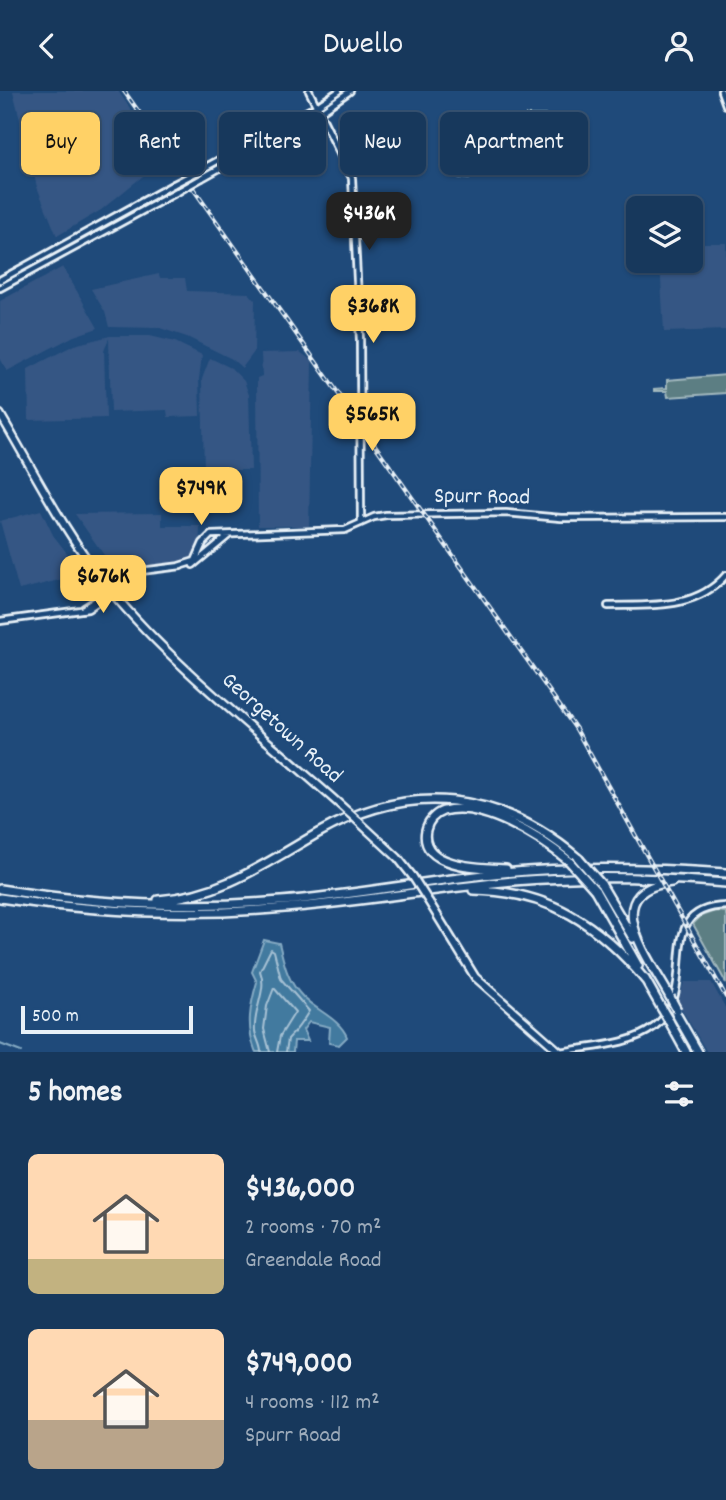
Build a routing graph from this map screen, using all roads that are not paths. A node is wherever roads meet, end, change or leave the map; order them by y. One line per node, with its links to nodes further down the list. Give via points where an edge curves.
1 (309, 91): 6 (street)
2 (339, 91): 6 (street)
3 (350, 91): 7 (street)
4 (721, 91): 5 (street)
5 (726, 104)
6 (317, 106): 7 (street); 10 (street, bridge)
7 (320, 112)
8 (326, 124): 14 (street, via 352,178 360,340)
9 (219, 168): 11 (street, bridge)
10 (0, 280)
11 (0, 288)
12 (0, 414): 18 (main road, Georgetown Road, via 61,519)
13 (726, 517): 14 (street, Spurr Road, via 561,518 479,513 380,516)
14 (361, 523): 15 (street, Spurr Road, via 345,530)
15 (240, 533): 16 (street, Spurr Road, via 222,539 197,563); 16 (street, Spurr Road, via 211,535 195,561)
16 (179, 566): 18 (street, Spurr Road, via 141,571)
17 (726, 575): 19 (street, via 684,602)
18 (112, 592): 20 (street, Spurr Road, via 80,610); 32 (main road, Georgetown Road, bridge, via 158,642 398,858 475,977)
19 (608, 606)
20 (0, 621)
21 (545, 870): 22 (highway); 24 (highway, bridge, via 476,868 446,861 428,845 428,823 441,811 480,813 534,835); 28 (highway, via 281,901)
22 (726, 873)
23 (726, 883): 26 (highway, via 637,877 558,879); 31 (highway, via 659,884 645,889 633,904 635,931)
24 (598, 887): 28 (highway, bridge, via 579,859 543,831 497,810 453,800 414,800 346,819 212,890 173,899); 30 (highway); 31 (highway)
25 (0, 889): 28 (highway)
26 (412, 894): 27 (highway, via 258,911 178,913); 30 (highway, via 484,890 551,904 603,935)
27 (0, 898)
28 (119, 902)
29 (726, 906): 32 (street, via 700,912 684,928 678,991 658,1023 631,1038)
30 (646, 981): 33 (highway, bridge)
31 (669, 998): 34 (highway, bridge)
32 (560, 1052)
33 (686, 1052)
34 (698, 1052)

